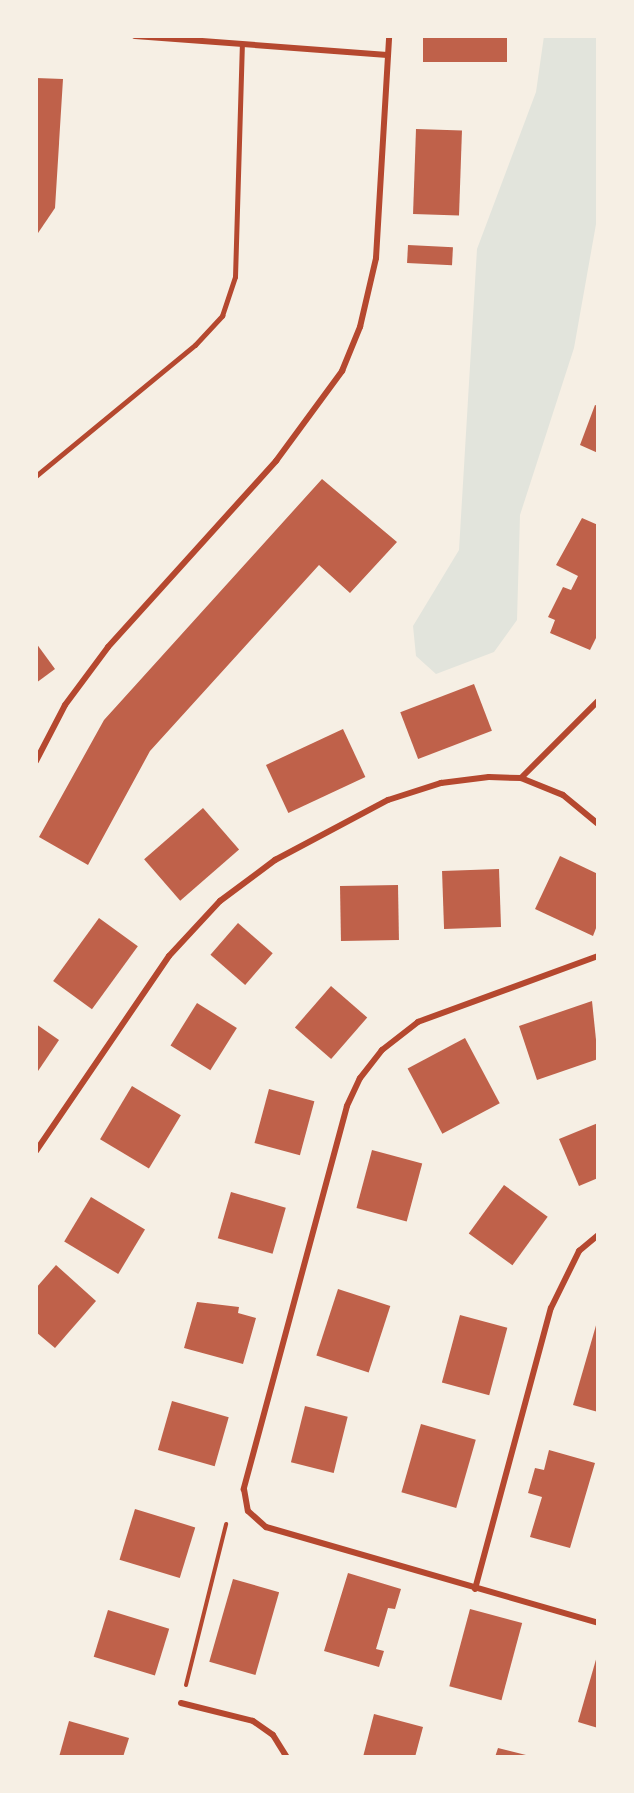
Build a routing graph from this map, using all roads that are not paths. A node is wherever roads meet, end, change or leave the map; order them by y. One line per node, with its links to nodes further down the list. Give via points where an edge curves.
1 (135, 36): 3 (street)
2 (389, 36): 4 (street)
3 (242, 45): 4 (street); 5 (lane, via 235,277 222,316 195,345)
4 (387, 55): 7 (street, via 376,258 360,327 342,371 276,461 108,647 65,705)
5 (36, 476)
6 (598, 701): 8 (street)
7 (36, 761)
8 (521, 778): 9 (street, via 563,795); 11 (street, via 441,783 388,800 275,860 220,901 127,1011)
9 (598, 824)
10 (598, 956): 13 (street, via 418,1022 382,1050 360,1078 346,1106 244,1489 248,1511 266,1527)
11 (36, 1151)
12 (598, 1234): 13 (street, via 579,1251 551,1308)
13 (476, 1589): 14 (street)
14 (598, 1623)
15 (181, 1703): 16 (street, via 253,1721 273,1735)
16 (287, 1757)

